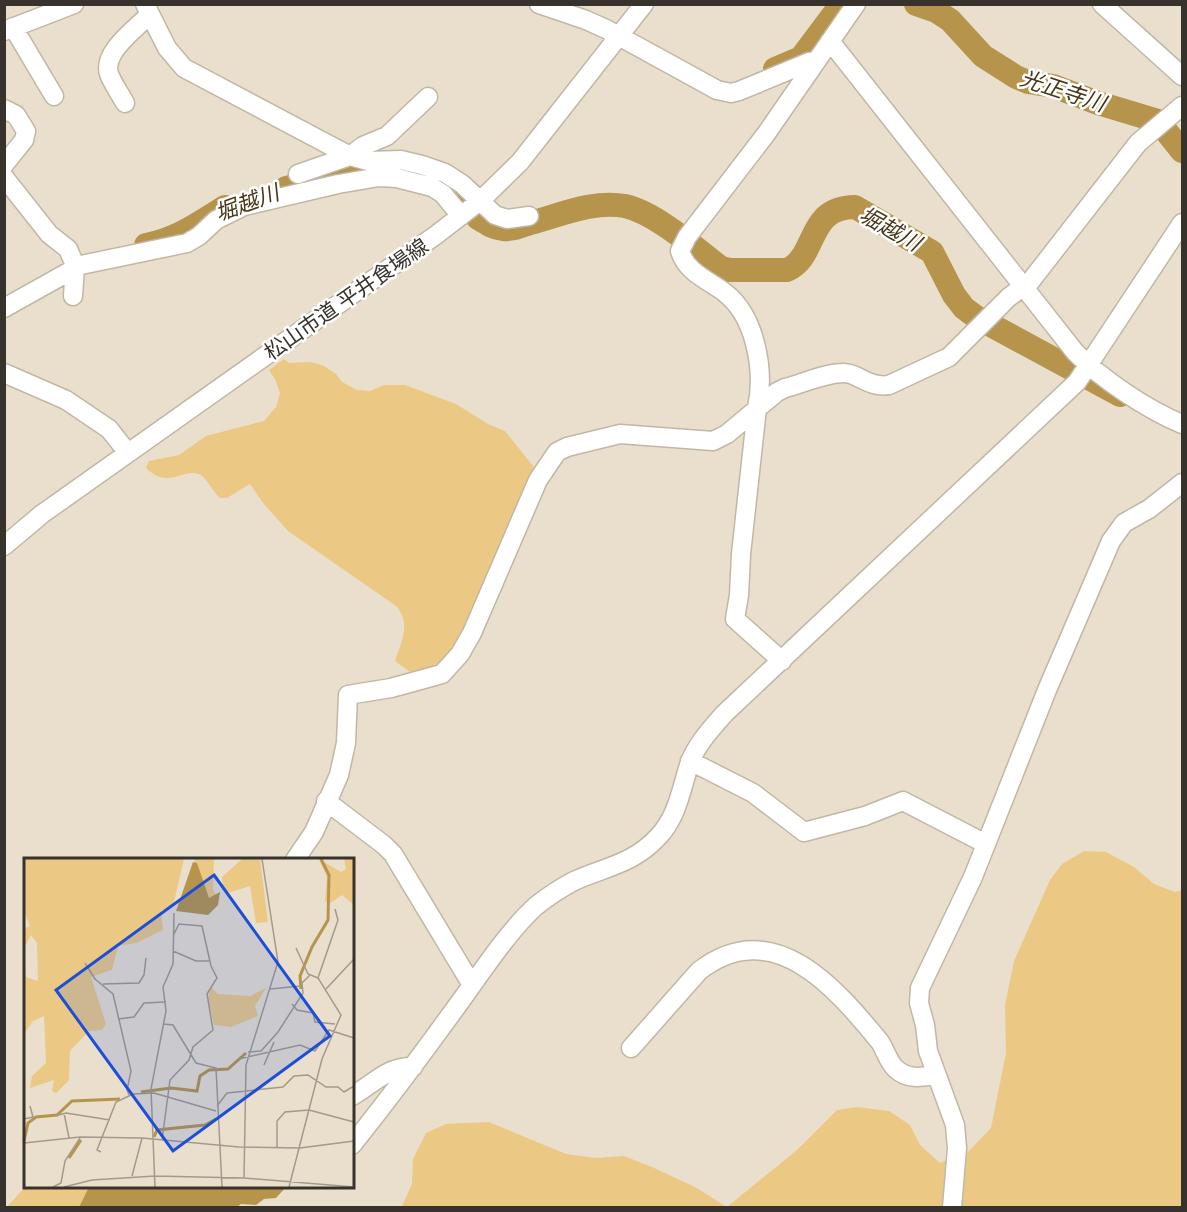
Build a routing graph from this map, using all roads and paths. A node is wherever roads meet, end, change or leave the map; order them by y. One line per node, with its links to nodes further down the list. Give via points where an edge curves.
1 (74, 4): 7 (street)
2 (539, 4): 8 (street)
3 (644, 4): 8 (street, 松山市道 平井食場線)
4 (856, 4): 9 (street)
5 (1102, 4): 11 (street)
6 (148, 9): 14 (street, via 111,55 108,65); 18 (street, via 167,48 184,68)
7 (9, 29): 12 (street)
8 (619, 36): 10 (street, via 717,90 731,93); 21 (street, 松山市道 平井食場線, via 520,162)
9 (830, 41): 10 (street); 26 (street)
10 (816, 62): 31 (street, via 680,251 687,265 726,293 744,315 757,351 761,390)
11 (1182, 76)
12 (54, 96)
13 (428, 97): 18 (street, via 387,136 363,146)
14 (125, 103)
15 (1182, 106): 26 (street, via 1138,143)
16 (4, 109): 17 (street, via 16,115 26,136)
17 (4, 165)
18 (339, 170): 19 (street); 21 (street, via 368,161 401,160 445,173); 22 (street, via 432,187); 25 (street, via 244,206 216,220 187,243)
19 (298, 174)
20 (4, 177): 25 (street, via 49,234 68,249)
21 (480, 201): 22 (street, 松山市道 平井食場線); 23 (street, via 507,219)
22 (461, 216): 33 (street, 松山市道 平井食場線)
23 (530, 216)
24 (1182, 223): 30 (street)
25 (74, 262): 27 (street); 28 (street)
26 (1023, 287): 30 (street, via 1075,352); 31 (street, via 949,357 889,385 870,384 847,373 831,375 777,392)
27 (73, 296)
28 (4, 309)
29 (4, 373): 33 (street, via 66,400 109,429)
30 (1084, 373): 32 (street); 36 (street)
31 (757, 408): 36 (street, via 735,619); 38 (street, via 713,441 620,434 557,452 538,480 460,654 442,674 348,695 343,763)
32 (1182, 424)
33 (128, 453): 35 (street, 松山市道 平井食場線)
34 (1182, 483): 39 (street, via 1116,531)
35 (4, 546)
36 (782, 661): 37 (street, via 724,714)
37 (690, 761): 39 (street, via 753,793 804,832 856,819 903,801); 41 (street, via 675,810 660,835 622,864 575,881 542,902 521,922)
38 (326, 801): 40 (street, via 314,832); 41 (street, via 393,855)
39 (986, 844): 44 (street, via 920,988 918,1003)
40 (296, 858)
41 (472, 985): 43 (street)
42 (631, 1048): 44 (street, via 710,962 756,950 794,959 827,984 879,1041 896,1069 916,1078)
43 (413, 1067): 45 (street, via 391,1070); 46 (street)
44 (936, 1075): 47 (street, via 956,1125)
45 (354, 1095)
46 (354, 1142)
47 (952, 1208)

